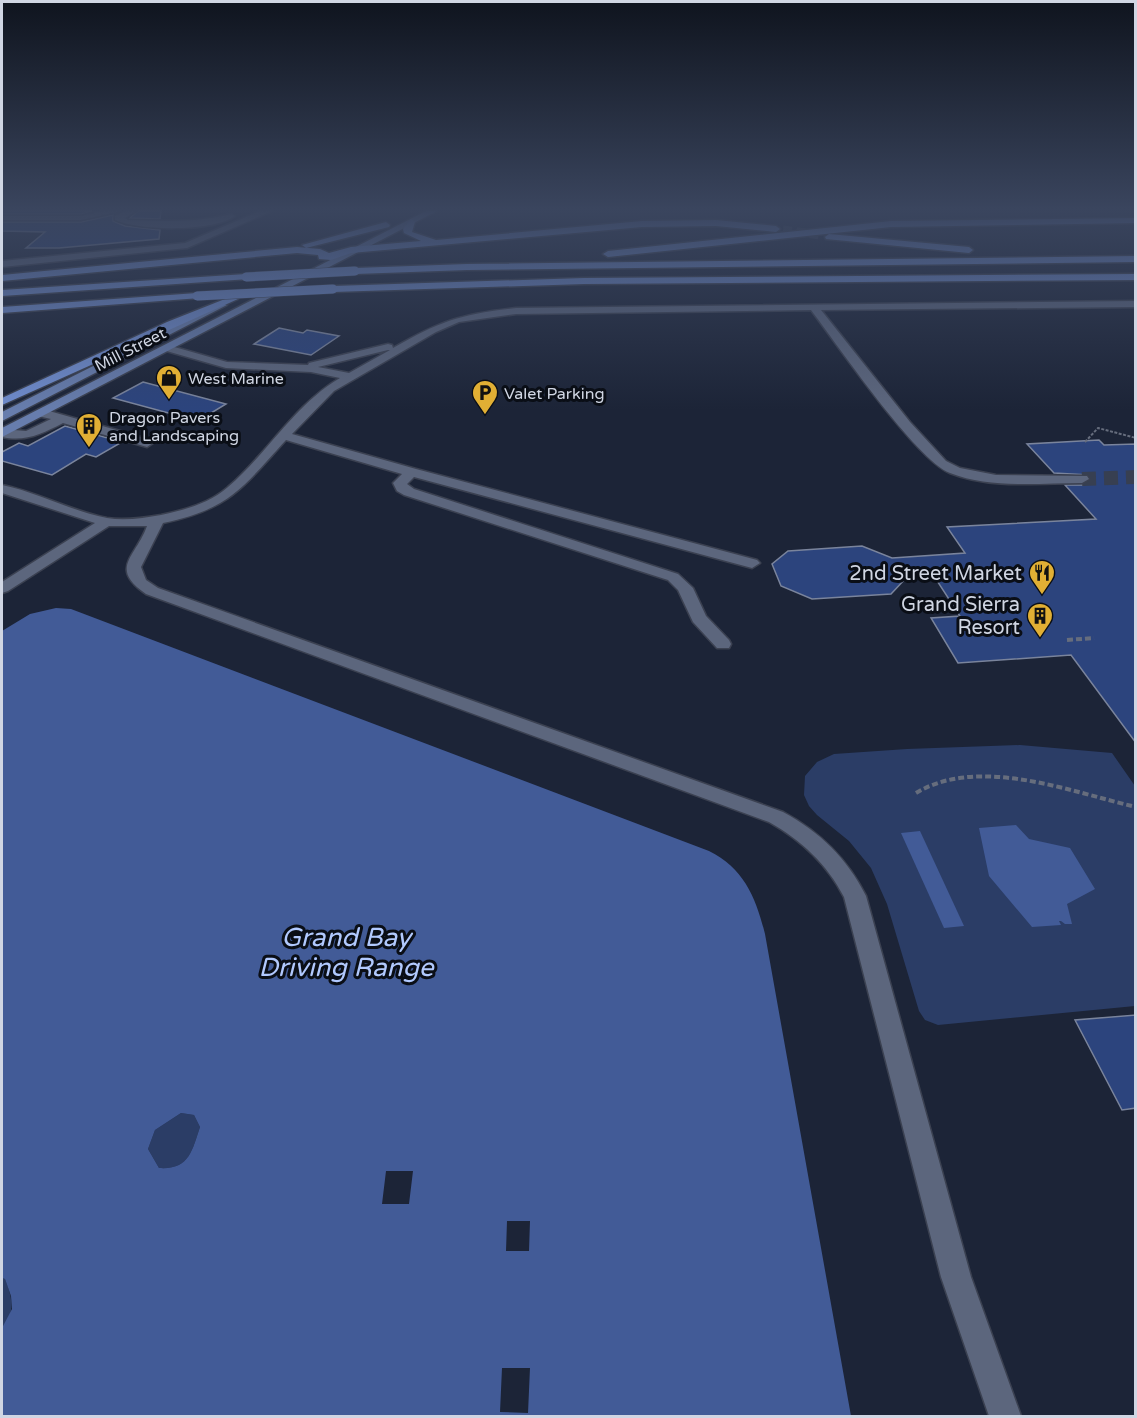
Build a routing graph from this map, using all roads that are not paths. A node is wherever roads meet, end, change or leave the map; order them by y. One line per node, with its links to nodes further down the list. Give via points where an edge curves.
1 (243, 277): 7 (highway, bridge)
2 (282, 277): 8 (main road, Mill Street)
3 (292, 277): 17 (main road, Mill Street)
4 (1112, 277): 5 (highway)
5 (996, 278): 6 (highway); 9 (highway, bridge, via 584,281)
6 (1136, 287)
7 (2, 293)
8 (233, 299): 20 (highway); 22 (main road, Mill Street)
9 (130, 300): 13 (highway); 15 (highway)
10 (1114, 304): 11 (street); 12 (street); 14 (street)
11 (1136, 304)
12 (814, 307): 16 (street, via 516,311 466,317); 28 (street, via 941,464 996,479)
13 (2, 310)
14 (1128, 315)
15 (2, 317)
16 (432, 330): 18 (street, via 348,358); 19 (street)
17 (167, 348): 18 (street, via 226,365); 21 (main road, Mill Street)
18 (274, 369): 19 (street, via 311,369)
19 (349, 377): 25 (street, via 314,402)
20 (2, 402)
21 (42, 413): 23 (street); 24 (main road, Mill Street)
22 (2, 417)
23 (62, 418): 24 (street, via 35,433 18,437); 26 (street)
24 (2, 433)
25 (283, 435): 27 (street); 31 (street, via 225,496 191,513)
26 (147, 443)
27 (411, 472): 32 (street); 34 (street, via 400,483 409,492 673,577 685,588 699,618)
28 (1082, 479)
29 (2, 489): 30 (street)
30 (106, 522): 31 (street); 33 (street)
31 (156, 522): 35 (street, via 132,570 135,580 152,591 776,817 803,832 827,853 855,896 956,1276)
32 (752, 563)
33 (2, 587)
34 (723, 644)
35 (1005, 1416)

